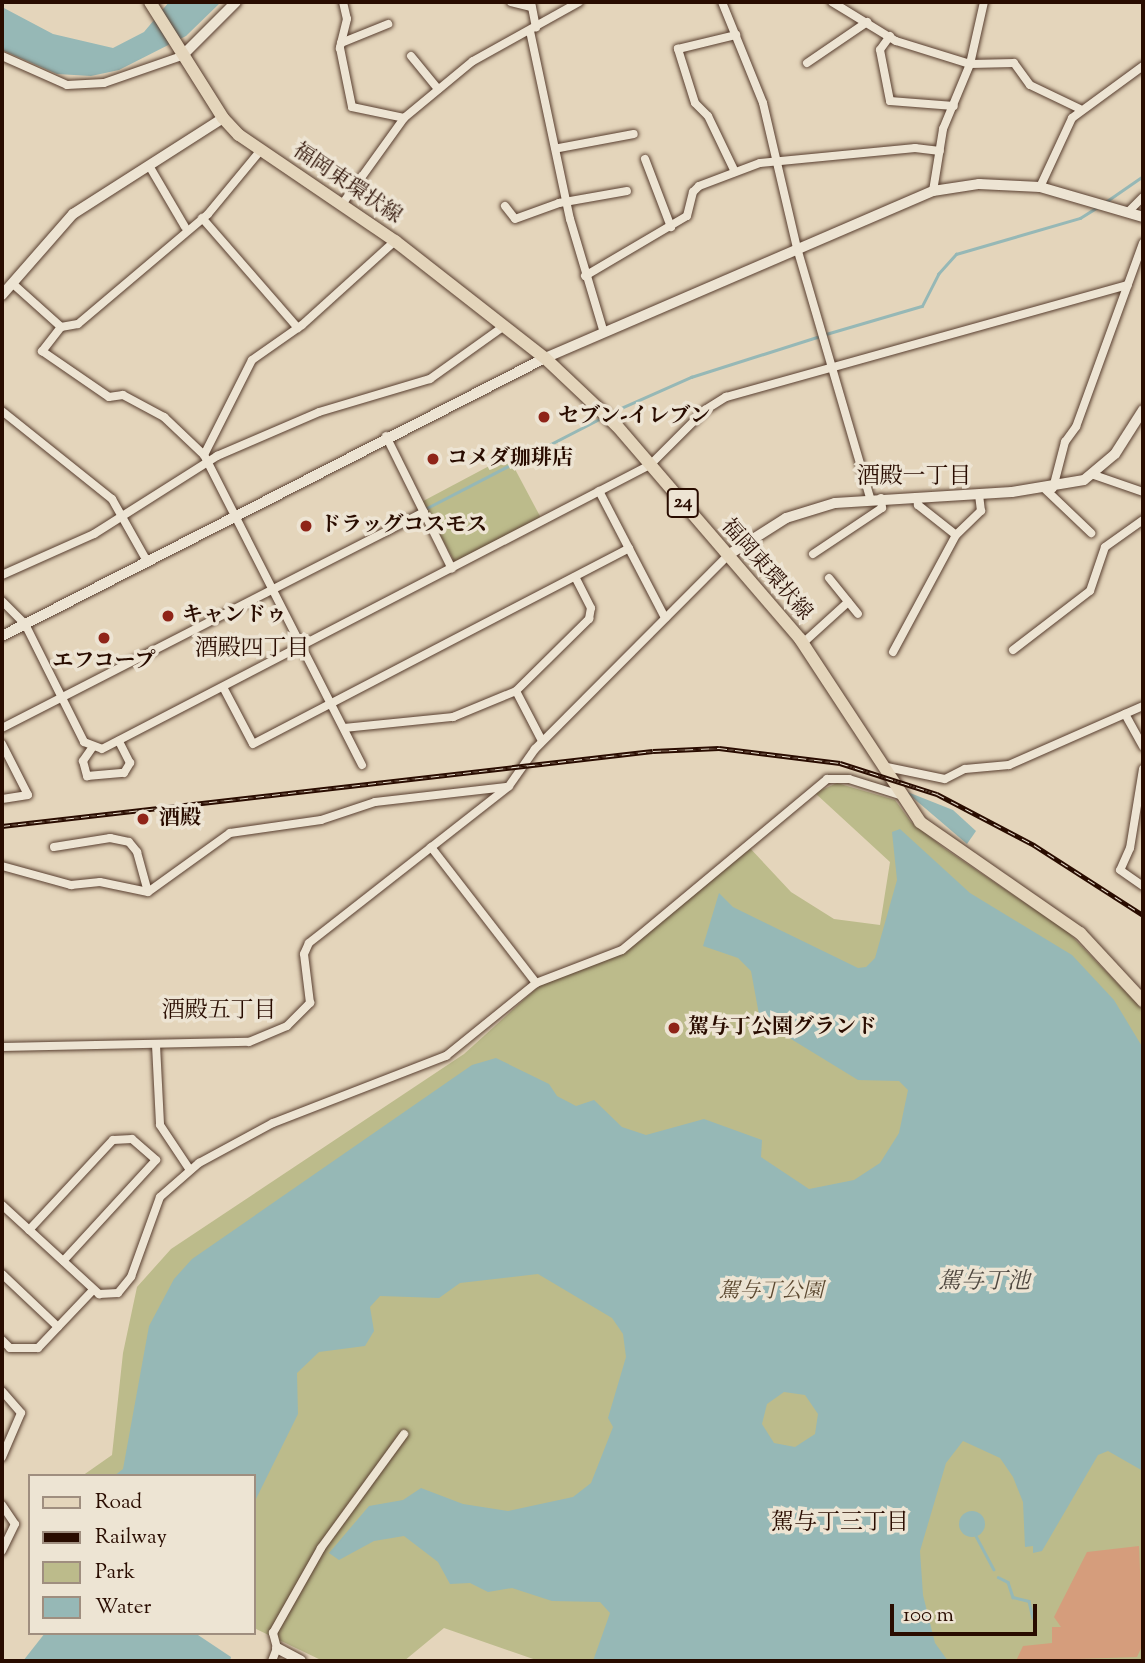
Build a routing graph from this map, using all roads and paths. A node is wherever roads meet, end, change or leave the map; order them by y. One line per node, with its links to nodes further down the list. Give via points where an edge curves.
1 (236, 2): 16 (street)
2 (343, 2): 15 (street)
3 (511, 2): 8 (street)
4 (579, 2): 12 (street)
5 (722, 2): 13 (street)
6 (832, 2): 10 (street)
7 (984, 2): 20 (street)
8 (531, 4): 12 (street)
9 (153, 7): 16 (main road, 24)
10 (867, 22): 14 (street); 19 (street)
11 (388, 24): 15 (street)
12 (533, 30): 22 (street, via 474,61); 28 (street)
13 (736, 35): 32 (street, via 763,103); 34 (street, via 678,49 695,103 708,116)
14 (890, 36): 20 (street); 23 (street, via 880,50 890,101)
15 (341, 43): 26 (street, via 352,107)
16 (179, 52): 18 (street, via 104,83 67,85); 25 (main road, 福岡東環状線 / 24)
17 (411, 56): 22 (street)
18 (2, 57)
19 (807, 63)
20 (970, 64): 23 (street); 24 (street, via 1014,63 1030,85)
21 (1143, 66): 24 (street)
22 (438, 89): 26 (street)
23 (954, 106): 30 (street)
24 (1080, 109): 35 (street)
25 (223, 118): 29 (main road, 福岡東環状線 / 24); 33 (street)
26 (404, 118): 40 (street)
27 (634, 134): 28 (street)
28 (559, 148): 39 (street)
29 (261, 150): 40 (main road, 福岡東環状線 / 24); 44 (street)
30 (940, 151): 32 (street, via 923,147); 37 (street)
31 (645, 159): 45 (street)
32 (775, 159): 34 (street); 49 (street)
33 (151, 169): 46 (street); 51 (street, via 73,214)
34 (735, 172): 45 (street, via 693,192 692,209)
35 (1040, 187): 37 (street, via 990,183); 42 (street)
36 (627, 191): 39 (street)
37 (933, 191): 49 (street)
38 (1143, 197): 42 (street)
39 (568, 201): 41 (street, via 515,219); 50 (street)
40 (342, 203): 47 (main road, 福岡東環状線 / 24)
41 (505, 206)
42 (1130, 210): 43 (street)
43 (1143, 216)
44 (202, 218): 46 (street); 56 (street)
45 (671, 227): 50 (street)
46 (185, 228): 55 (street, via 88,317)
47 (395, 241): 54 (main road, 福岡東環状線 / 24); 56 (street)
48 (1143, 243): 52 (street)
49 (797, 248): 57 (street); 59 (street)
50 (585, 276): 57 (street)
51 (12, 283): 53 (street); 55 (street)
52 (1128, 285): 59 (street); 67 (street)
53 (2, 295)
54 (504, 326): 58 (main road, 福岡東環状線 / 24); 64 (street, via 430,379 318,411)
55 (61, 327): 63 (street, via 41,351 109,397 123,395 164,417)
56 (298, 328): 63 (street, via 252,360)
57 (603, 330): 58 (street)
58 (545, 358): 62 (street); 65 (main road, 福岡東環状線 / 24)
59 (834, 371): 65 (street, via 726,397 705,410); 72 (street)
60 (1143, 410): 66 (street)
61 (3, 413): 73 (street, via 76,467)
62 (386, 436): 74 (street); 75 (street)
63 (204, 455): 64 (street)
64 (208, 464): 73 (street); 75 (street)
65 (650, 465): 68 (street); 81 (main road, 福岡東環状線 / 24)
66 (1094, 475): 67 (street); 69 (street)
67 (1049, 488): 70 (street); 77 (street)
68 (599, 491): 79 (street); 83 (street)
69 (1143, 492)
70 (979, 494): 71 (street); 78 (street, via 981,511)
71 (917, 497): 72 (street); 78 (street, via 918,505)
72 (876, 498): 80 (street, via 882,509); 81 (street, via 808,509)
73 (123, 513): 82 (street); 84 (street, via 94,534)
74 (424, 513): 83 (street); 87 (street)
75 (235, 516): 82 (street); 87 (street)
76 (1142, 524): 96 (street, via 1105,547 1090,591)
77 (1091, 533)
78 (956, 535): 97 (street)
79 (629, 548): 85 (street); 91 (street)
80 (813, 554)
81 (728, 555): 91 (street); 94 (main road, 福岡東環状線 / 24)
82 (148, 563): 92 (street)
83 (452, 569): 95 (street)
84 (2, 575)
85 (575, 577): 99 (street, via 591,608 589,619); 101 (street)
86 (829, 578): 89 (street)
87 (272, 590): 95 (street); 100 (street)
88 (2, 601): 92 (street)
89 (848, 602): 90 (street); 94 (street)
90 (859, 614)
91 (665, 618): 107 (street)
92 (25, 624): 93 (street); 100 (street)
93 (2, 636)
94 (803, 643): 112 (main road, 福岡東環状線 / 24)
95 (302, 646): 98 (street); 101 (street)
96 (1013, 650)
97 (893, 652)
98 (223, 687): 101 (street, via 253,744); 106 (street)
99 (516, 691): 105 (street, via 453,717); 107 (street)
100 (61, 698): 104 (street); 110 (street)
101 (332, 704): 105 (street)
102 (1143, 706): 103 (street)
103 (1125, 714): 109 (street); 112 (street, via 1009,765 965,769 945,779)
104 (2, 728)
105 (344, 728): 111 (street)
106 (119, 741): 110 (street); 110 (street, via 129,767 124,773 87,776 83,761)
107 (542, 741): 114 (street)
108 (2, 744): 116 (street, via 28,795)
109 (1143, 746)
110 (92, 748)
111 (362, 765)
112 (882, 766): 115 (main road, 福岡東環状線 / 24)
113 (1143, 769): 120 (street, via 1130,848 1120,870)
114 (509, 786): 118 (street); 121 (street, via 375,802 321,820 230,833)
115 (900, 795): 122 (street, via 849,779 827,779 622,950); 123 (main road, 福岡東環状線 / 24, via 930,829 1080,933)
116 (2, 799)
117 (54, 847): 121 (street, via 110,838 129,842 140,860)
118 (431, 847): 122 (street); 124 (street, via 309,943 304,954 310,1003 287,1026 249,1042)
119 (2, 866): 121 (street, via 71,885 100,882)
120 (1143, 886)
121 (148, 892)
122 (536, 983): 126 (street, via 446,1056 273,1123)
123 (1143, 1001)
124 (156, 1045): 125 (street); 126 (street, via 160,1125)
125 (2, 1047)
126 (190, 1170): 131 (street, via 160,1197 126,1286 106,1295)
127 (2, 1205): 128 (street)
128 (29, 1230): 129 (street); 129 (street, via 113,1140 132,1139 156,1160)
129 (63, 1261): 131 (street)
130 (2, 1274): 132 (street)
131 (93, 1290): 132 (street)
132 (58, 1326): 133 (street, via 38,1348 10,1348)
133 (2, 1340)
134 (2, 1391): 136 (street, via 22,1413)
135 (404, 1434): 139 (street, via 321,1548 273,1633)
136 (2, 1457)
137 (2, 1505): 138 (street, via 15,1524)
138 (2, 1549)
139 (277, 1648): 140 (street); 141 (street)
140 (272, 1661)
141 (301, 1661)

